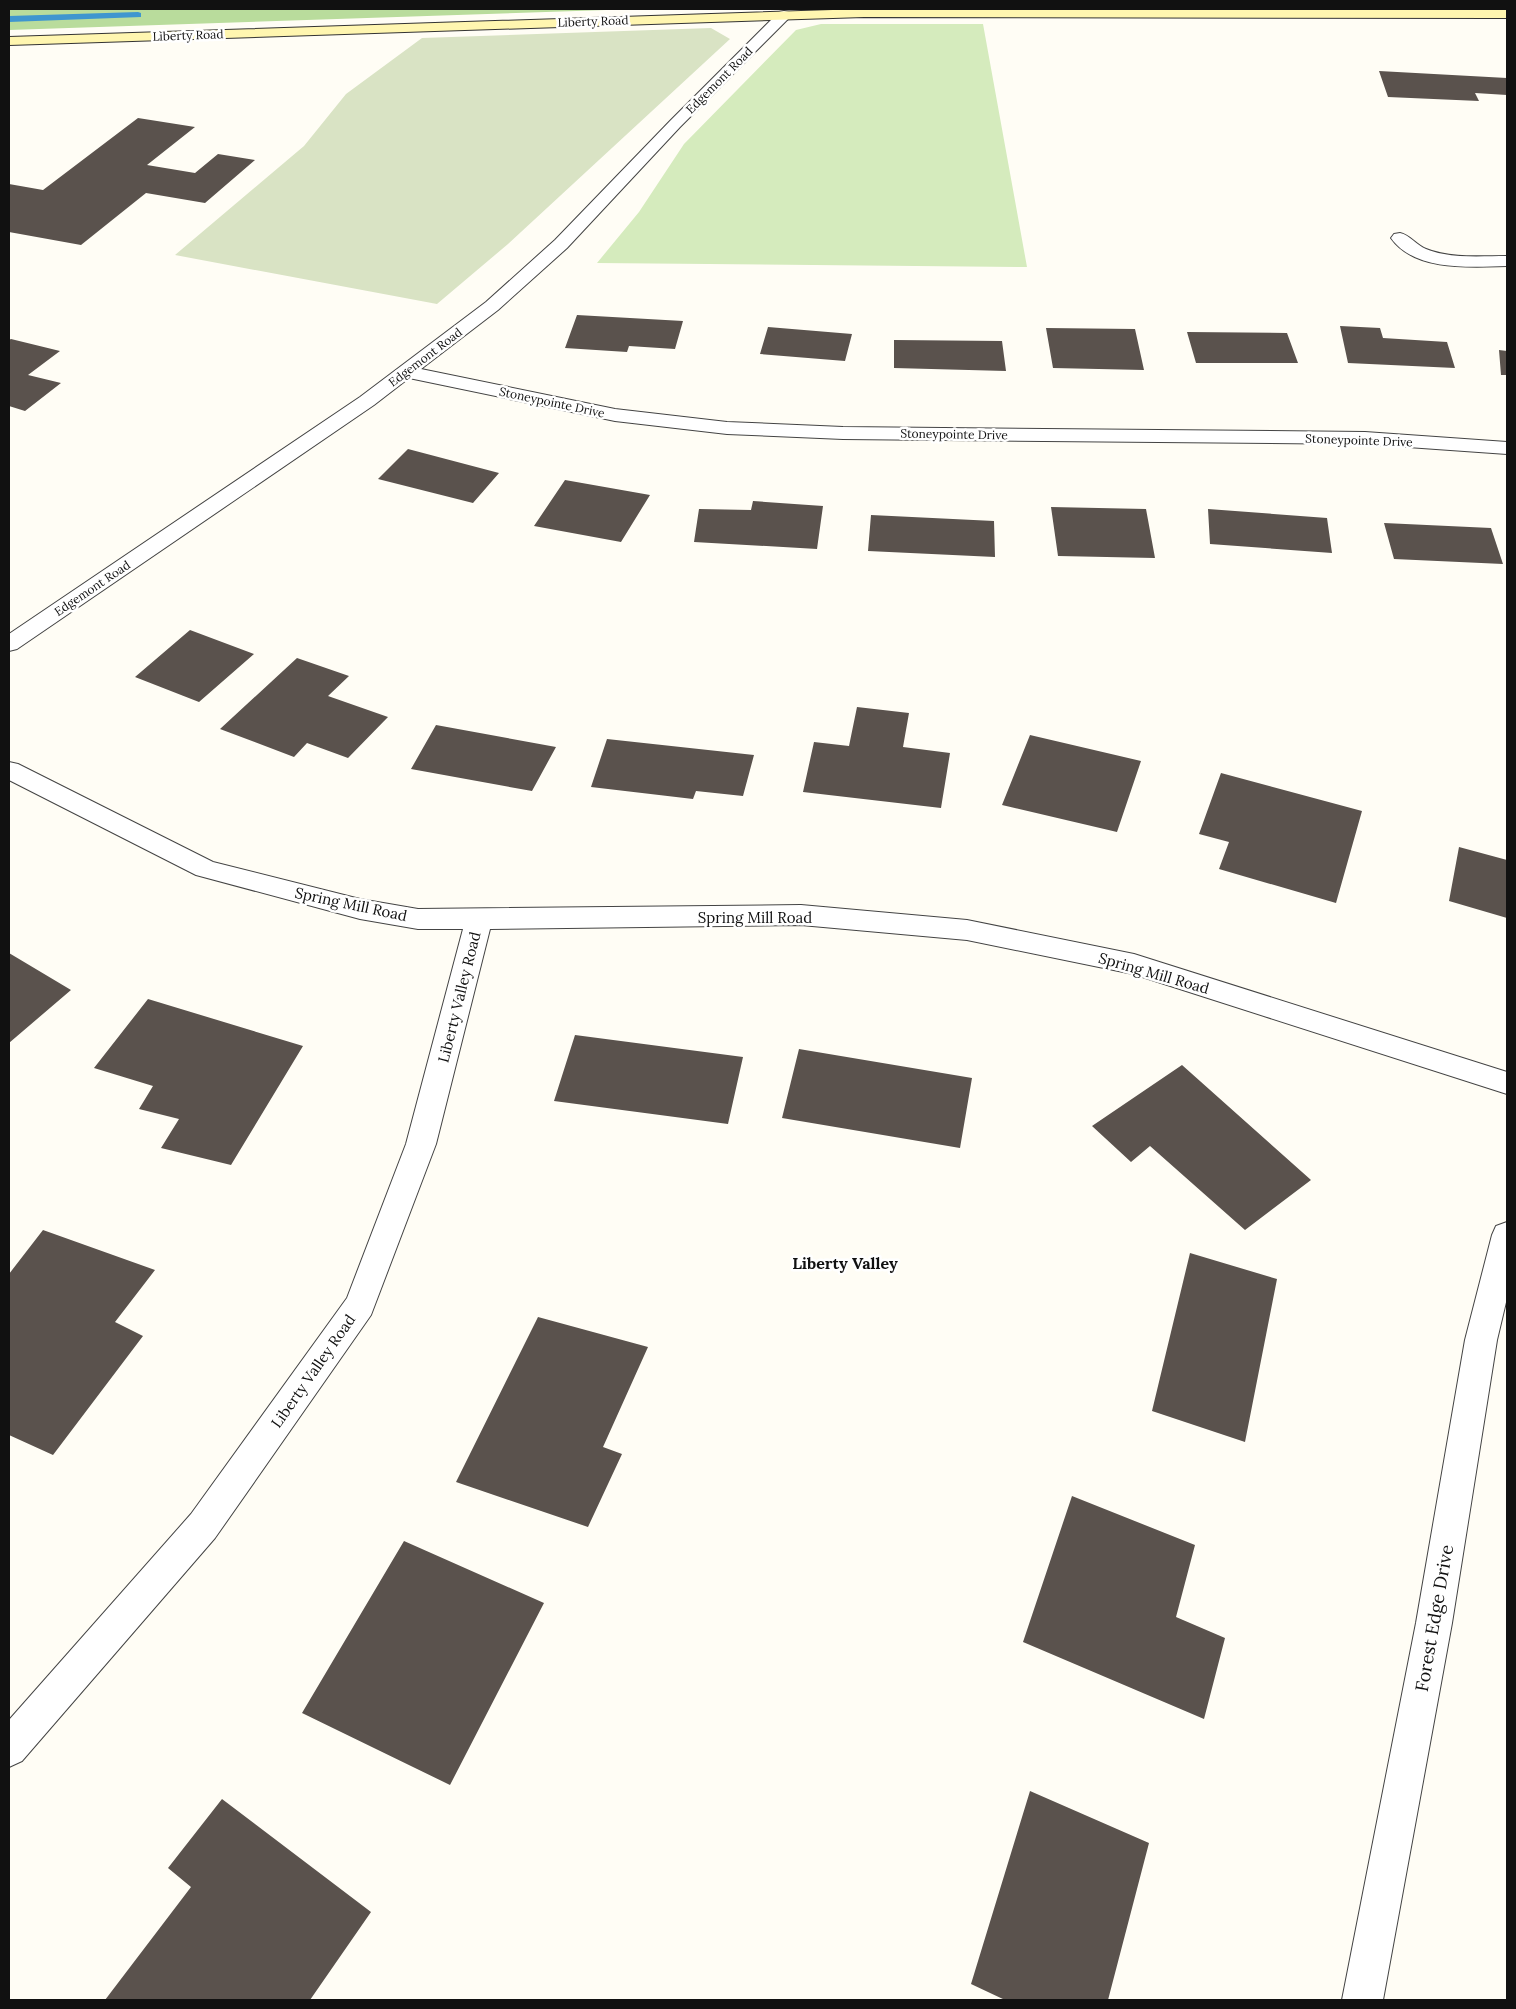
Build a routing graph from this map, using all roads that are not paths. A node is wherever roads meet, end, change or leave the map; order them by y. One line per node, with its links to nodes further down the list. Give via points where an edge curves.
1 (787, 12): 2 (street, Liberty Road); 3 (street, Liberty Road); 6 (street, Edgemont Road, via 561,244 492,306)
2 (1507, 14)
3 (9, 41)
4 (1400, 238): 5 (street, via 1411,249 1430,256)
5 (1507, 261)
6 (406, 372): 7 (street, Stoneypointe Drive, via 615,415 727,428 843,433 1365,438); 8 (street, Edgemont Road)
7 (1507, 448)
8 (9, 644)
9 (9, 770): 10 (street, Spring Mill Road, via 205,869 360,910 418,918)
10 (479, 920): 11 (street, Spring Mill Road, via 801,915 967,930 1134,964); 13 (street, Liberty Valley Road, via 421,1144 360,1305 203,1526)
11 (1507, 1083)
12 (1507, 1235): 14 (street, Forest Edge Drive, via 1481,1340 1434,1623)
13 (9, 1748)
14 (1362, 2000)

